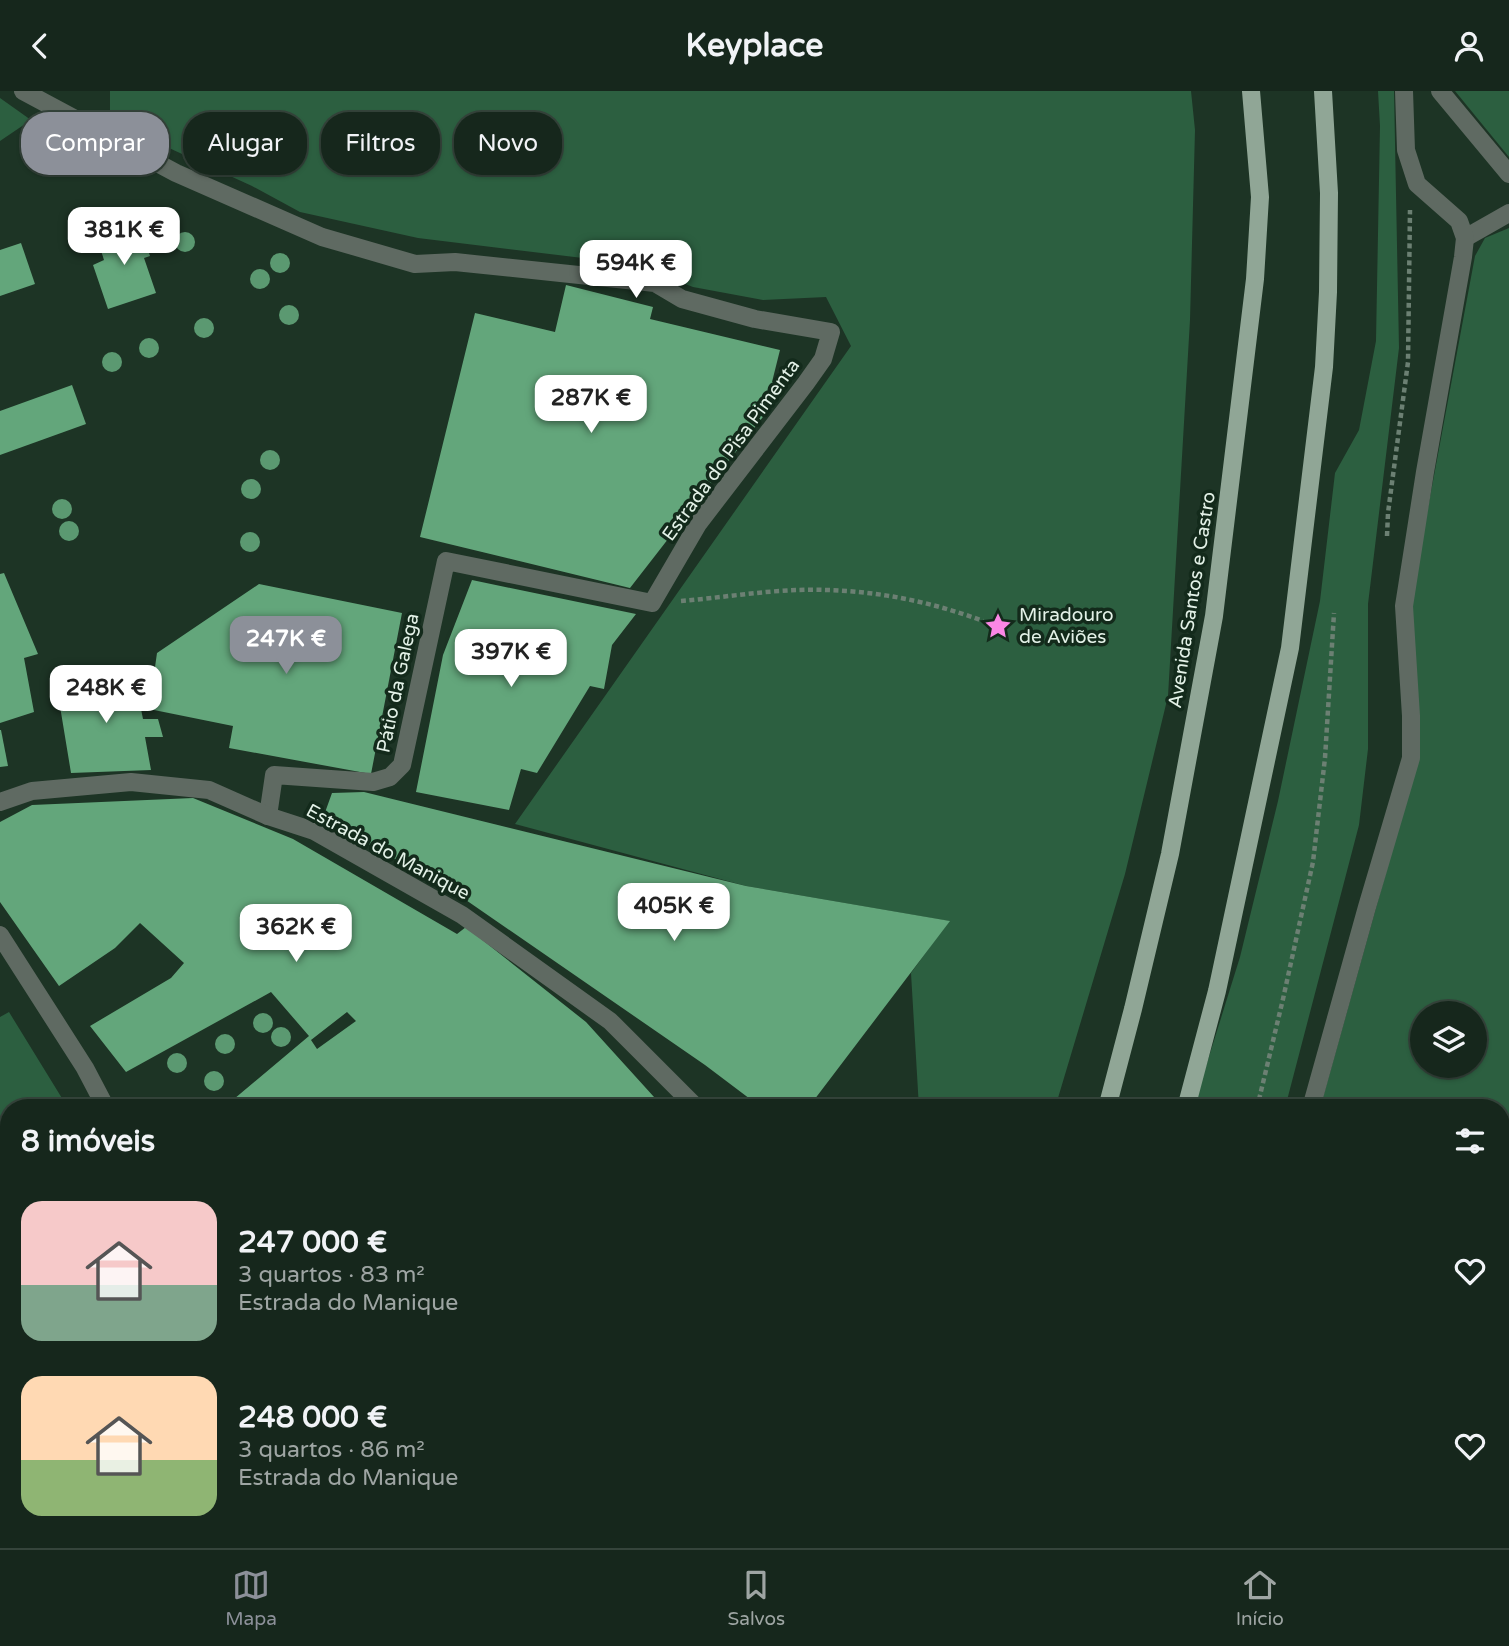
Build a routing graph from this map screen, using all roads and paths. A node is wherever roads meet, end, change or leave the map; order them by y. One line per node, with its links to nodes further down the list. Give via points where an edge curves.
1 (23, 91): 11 (street, Estrada do Pisa Pimenta, via 176,173 335,241 415,264 455,262 655,283 682,299 755,319 831,332 823,359 698,524)
2 (1251, 91): 19 (main road, Avenida Santos e Castro, via 1260,198 1255,279 1214,617 1170,854)
3 (1323, 91): 20 (main road, via 1329,193 1324,367 1290,648 1217,991)
4 (1404, 91): 7 (street, via 1406,150)
5 (1440, 91): 6 (street)
6 (1509, 174)
7 (1417, 184): 9 (street, via 1459,221); 10 (path, via 1410,192 1408,362)
8 (1509, 213): 9 (street)
9 (1465, 238): 22 (street, via 1404,606 1411,758)
10 (1387, 539)
11 (652, 603): 13 (path, via 799,590 880,594); 15 (street, Pátio da Galega, via 446,561 402,765 390,778 373,782 274,775)
12 (1334, 613): 21 (path, via 1313,862)
13 (983, 621)
14 (0, 801): 15 (street, Estrada do Manique, via 32,791 131,782 209,790)
15 (268, 816): 18 (street, Estrada do Manique, via 314,831 462,915 610,1021)
16 (0, 935): 17 (street)
17 (101, 1099)
18 (688, 1099)
19 (1109, 1099)
20 (1188, 1099)
21 (1259, 1099)
22 (1314, 1099)

